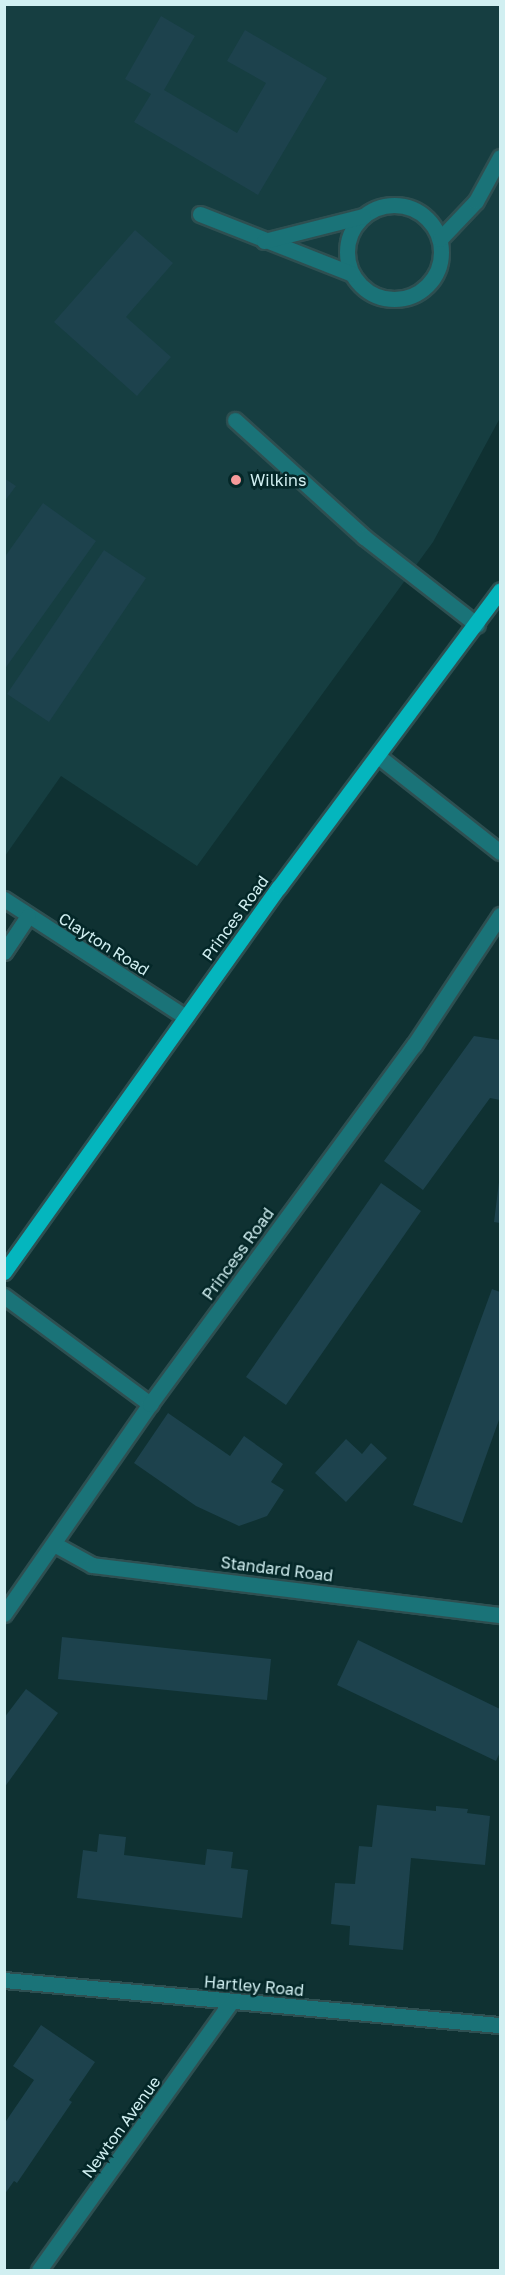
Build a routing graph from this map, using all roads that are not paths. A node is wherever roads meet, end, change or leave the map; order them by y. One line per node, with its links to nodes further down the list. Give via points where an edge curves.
1 (501, 157): 4 (street, via 476,201)
2 (200, 214): 5 (street)
3 (363, 216): 4 (street, via 384,206 408,206 433,225); 5 (street); 6 (street, via 347,243)
4 (440, 239): 6 (street, via 438,269 419,293 404,299 374,296)
5 (264, 241): 6 (street)
6 (352, 274)
7 (235, 420): 9 (street, via 364,537)
8 (501, 590): 9 (main road, Princes Road)
9 (477, 625): 10 (main road, Princes Road)
10 (378, 756): 11 (street); 16 (main road, Princes Road)
11 (501, 852)
12 (4, 899): 14 (street, Clayton Road)
13 (501, 915): 19 (street, Princess Road, via 414,1045)
14 (28, 916): 15 (street); 16 (street, Clayton Road)
15 (4, 952)
16 (186, 1017): 17 (main road, Princes Road)
17 (4, 1272)
18 (4, 1296): 19 (street)
19 (150, 1404): 20 (street, Princess Road)
20 (54, 1544): 21 (street, Princess Road); 22 (street, Standard Road, via 92,1565)
21 (4, 1614)
22 (501, 1616)
23 (4, 1980): 24 (street, Hartley Road)
24 (231, 2002): 25 (street, Hartley Road); 26 (street, Newton Avenue)
25 (501, 2025)
26 (39, 2271)

